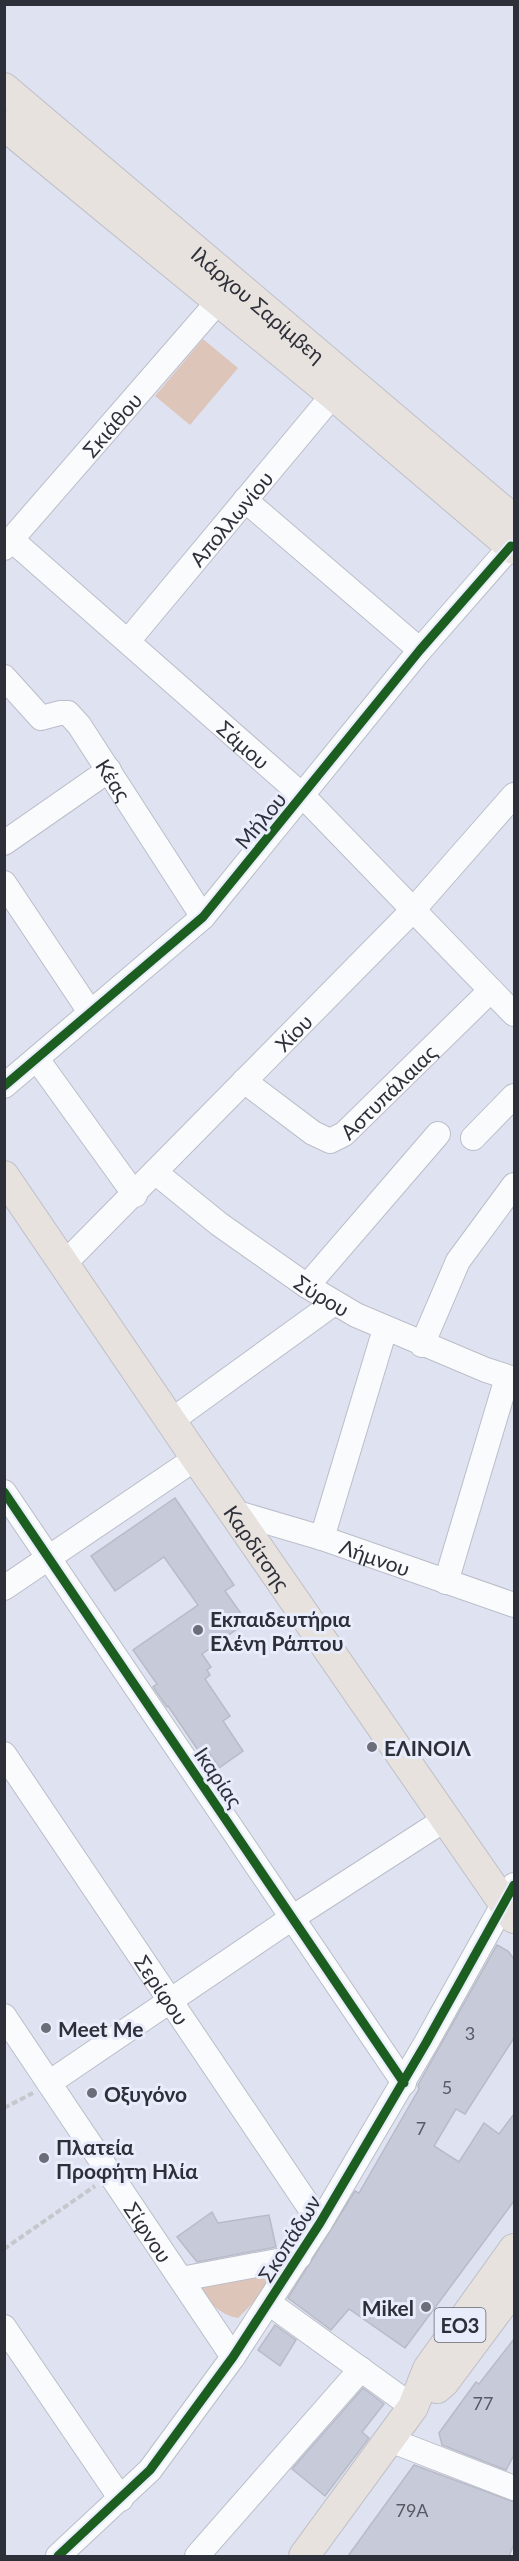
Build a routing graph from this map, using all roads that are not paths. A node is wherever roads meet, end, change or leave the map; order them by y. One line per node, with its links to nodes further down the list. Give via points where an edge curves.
1 (4, 88): 3 (main road, Ιλάρχου Σαρίμβεη)
2 (4, 125): 3 (main road, Ιλάρχου Σαρίμβεη)
3 (227, 291): 4 (main road, Ιλάρχου Σαρίμβεη); 6 (main road, Ιλάρχου Σαρίμβεη); 7 (street, Σκιάθου)
4 (333, 395): 5 (street, Απολλωνίου); 6 (main road, Ιλάρχου Σαρίμβεη)
5 (245, 500): 8 (street, Απολλωνίου); 9 (street)
6 (513, 538): 9 (street, Μήλου)
7 (8, 544): 8 (street, Σάμου)
8 (128, 641): 12 (street, Σάμου)
9 (420, 650): 12 (street, Μήλου)
10 (4, 677): 11 (street, Κέας, via 41,718 68,713)
11 (109, 771): 14 (street); 17 (street, Κέας)
12 (303, 796): 16 (street, Σάμου); 17 (street, Μήλου)
13 (509, 811): 16 (street, Χίου)
14 (4, 843)
15 (4, 883): 19 (street)
16 (414, 909): 18 (street, Σάμου); 22 (street, Χίου)
17 (203, 916): 19 (street, Μήλου)
18 (491, 990): 20 (street, Σάμου); 22 (street, Αστυπάλαιας, via 344,1134 330,1141 313,1133)
19 (90, 1012): 21 (street, Μήλου)
20 (514, 1014)
21 (38, 1059): 23 (street, Μήλου); 30 (street)
22 (244, 1082): 27 (street, Χίου)
23 (4, 1086)
24 (514, 1096): 26 (street)
25 (438, 1134): 32 (street)
26 (473, 1138)
27 (155, 1172): 30 (street, Χίου); 32 (street, Σύρου, via 219,1224)
28 (4, 1176): 31 (main road, Καρδίτσης)
29 (514, 1185): 35 (street, via 458,1261)
30 (135, 1195): 31 (street, Χίου)
31 (64, 1264): 37 (main road, Καρδίτσης)
32 (307, 1286): 33 (street, Σύρου)
33 (334, 1303): 34 (street, Σύρου); 37 (street)
34 (385, 1329): 35 (street, Σύρου); 41 (street)
35 (422, 1344): 36 (street, Σύρου)
36 (511, 1378): 43 (street)
37 (171, 1422): 38 (main road, Καρδίτσης)
38 (196, 1458): 40 (main road, Καρδίτσης); 42 (street)
39 (4, 1492): 42 (street, Ικαρίας)
40 (234, 1512): 41 (street, Λήμνου); 47 (main road, Καρδίτσης)
41 (322, 1539): 43 (street, Λήμνου)
42 (49, 1558): 44 (street); 49 (street, Ικαρίας)
43 (446, 1582): 45 (street, Λήμνου)
44 (4, 1588)
45 (514, 1605)
46 (4, 1754): 50 (street, Σερίφου)
47 (444, 1820): 48 (main road, Καρδίτσης); 49 (street)
48 (511, 1903): 53 (street, Σκοπάδων)
49 (292, 1918): 50 (street); 53 (street, Ικαρίας)
50 (171, 2001): 52 (street); 54 (street, Σερίφου)
51 (4, 2016): 52 (street, Σίφνου)
52 (49, 2083): 57 (street, Σίφνου)
53 (404, 2083): 54 (street, Σκοπάδων)
54 (320, 2223): 56 (street, Σκοπάδων)
55 (514, 2249): 63 (main road, ΕΟ3, via 428,2369)
56 (299, 2257): 57 (street, Σκοπάδων); 59 (street, Σκοπάδων)
57 (181, 2279): 61 (street, Σίφνου)
58 (514, 2288): 63 (main road, ΕΟ3, via 444,2382)
59 (269, 2303): 61 (street, Σκοπάδων); 62 (street)
60 (4, 2327): 66 (street)
61 (233, 2357): 66 (street, Σκοπάδων, via 165,2451)
62 (361, 2369): 63 (street); 68 (street)
63 (413, 2407): 64 (main road, ΕΟ3)
64 (390, 2440): 65 (street); 69 (main road, ΕΟ3)
65 (513, 2484)
66 (121, 2499): 67 (street, Σκοπάδων)
67 (58, 2556)
68 (197, 2556)
69 (304, 2556)

